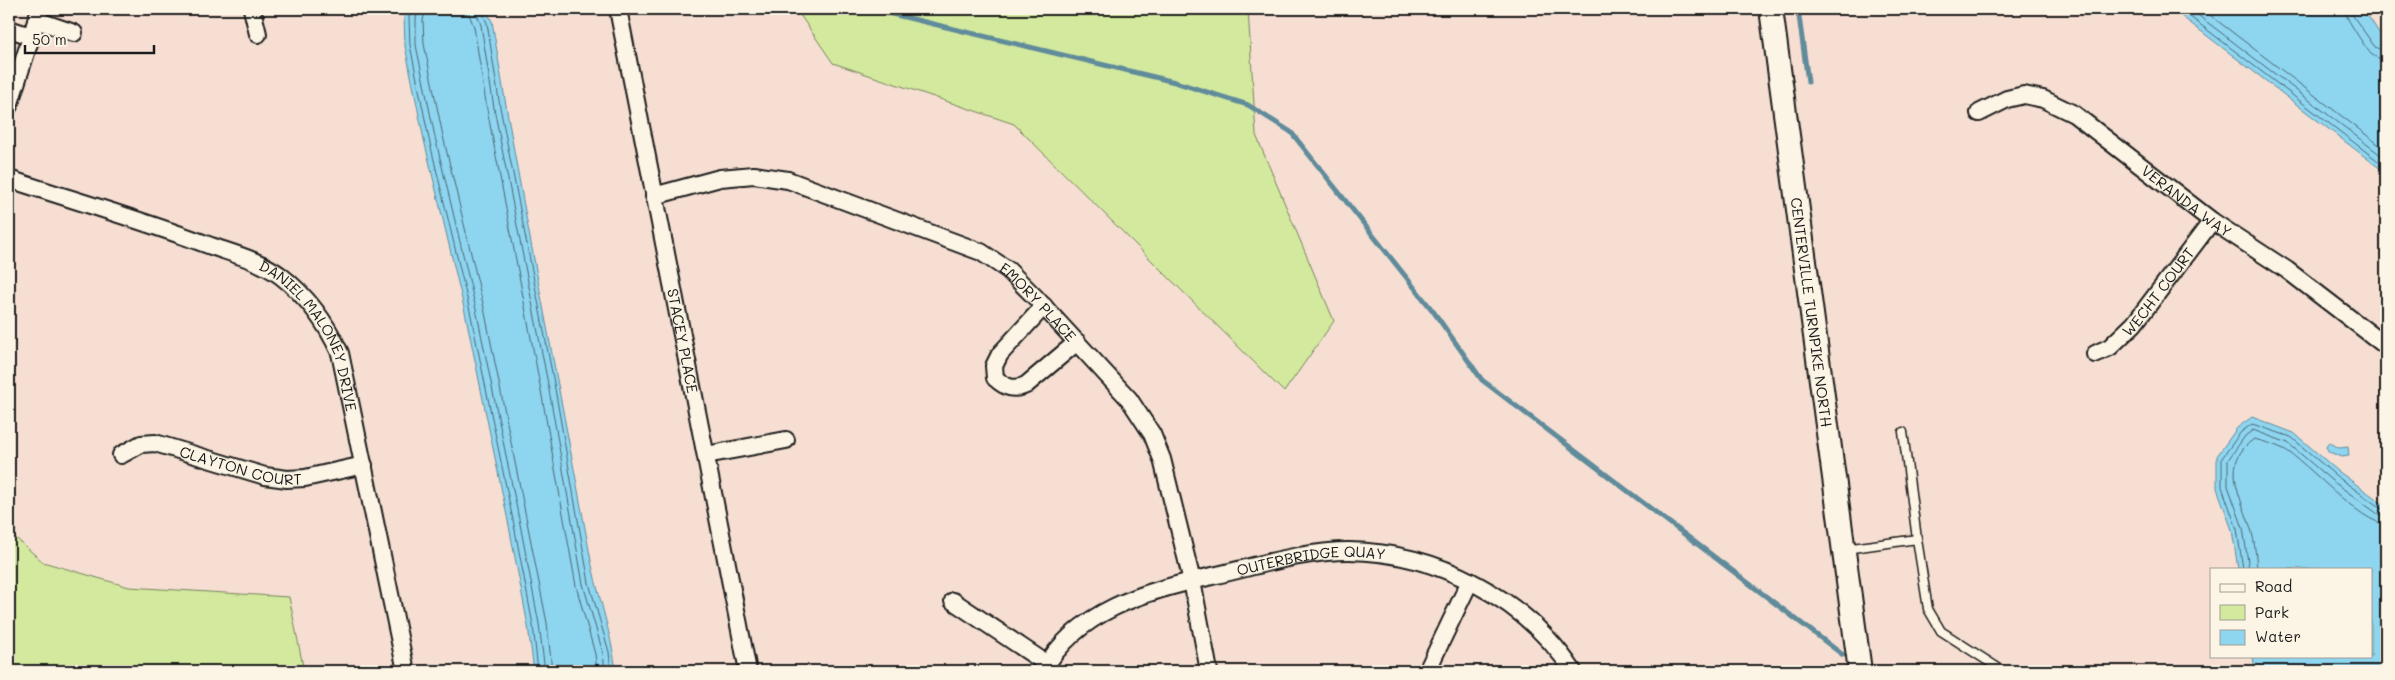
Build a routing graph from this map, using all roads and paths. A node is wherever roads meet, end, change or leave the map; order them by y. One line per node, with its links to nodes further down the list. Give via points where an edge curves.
1 (252, 9): 7 (street)
2 (618, 9): 12 (street, STACEY PLACE)
3 (1772, 9): 24 (main road, CENTERVILLE TURNPIKE NORTH)
4 (38, 14): 6 (street); 8 (street)
5 (9, 29): 8 (street)
6 (74, 32)
7 (258, 34)
8 (31, 36): 9 (street)
9 (9, 106)
10 (1978, 113): 13 (street, VERANDA WAY, via 2007,98 2024,96 2046,100 2074,114)
11 (9, 179): 22 (street, DANIEL MALONEY DRIVE, via 189,238 267,266 280,275 318,312 340,353)
12 (654, 196): 14 (street, EMORY PLACE, via 720,178 754,175 788,180 981,252 1008,270); 21 (street, STACEY PLACE)
13 (2212, 221): 16 (street, VERANDA WAY, via 2287,270); 17 (street, WECHT COURT, via 2134,324 2110,347)
14 (1044, 306): 15 (street, EMORY PLACE); 15 (street, via 1000,354 994,366 995,378 1004,387 1018,389)
15 (1077, 342): 25 (street, EMORY PLACE, via 1129,399 1152,434 1162,459)
16 (2386, 346)
17 (2095, 354)
18 (1903, 432): 23 (lane)
19 (786, 440): 21 (street)
20 (121, 455): 22 (street, CLAYTON COURT, via 141,444 155,443 265,476 287,479)
21 (706, 455): 30 (street, STACEY PLACE)
22 (364, 465): 29 (street, DANIEL MALONEY DRIVE)
23 (1917, 539): 24 (lane); 35 (lane, via 1928,609 1941,631)
24 (1845, 548): 34 (main road, CENTERVILLE TURNPIKE NORTH)
25 (1192, 581): 26 (street, OUTERBRIDGE QUAY, via 1311,554 1348,551 1409,558); 28 (street, OUTERBRIDGE QUAY, via 1150,591 1095,616 1061,645); 31 (street, EMORY PLACE)
26 (1470, 581): 32 (street); 33 (street, OUTERBRIDGE QUAY, via 1497,596 1528,620)
27 (953, 602): 28 (street)
28 (1045, 668)
29 (406, 671)
30 (748, 671)
31 (1209, 671)
32 (1427, 671)
33 (1573, 671)
34 (1860, 671)
35 (2003, 671)

